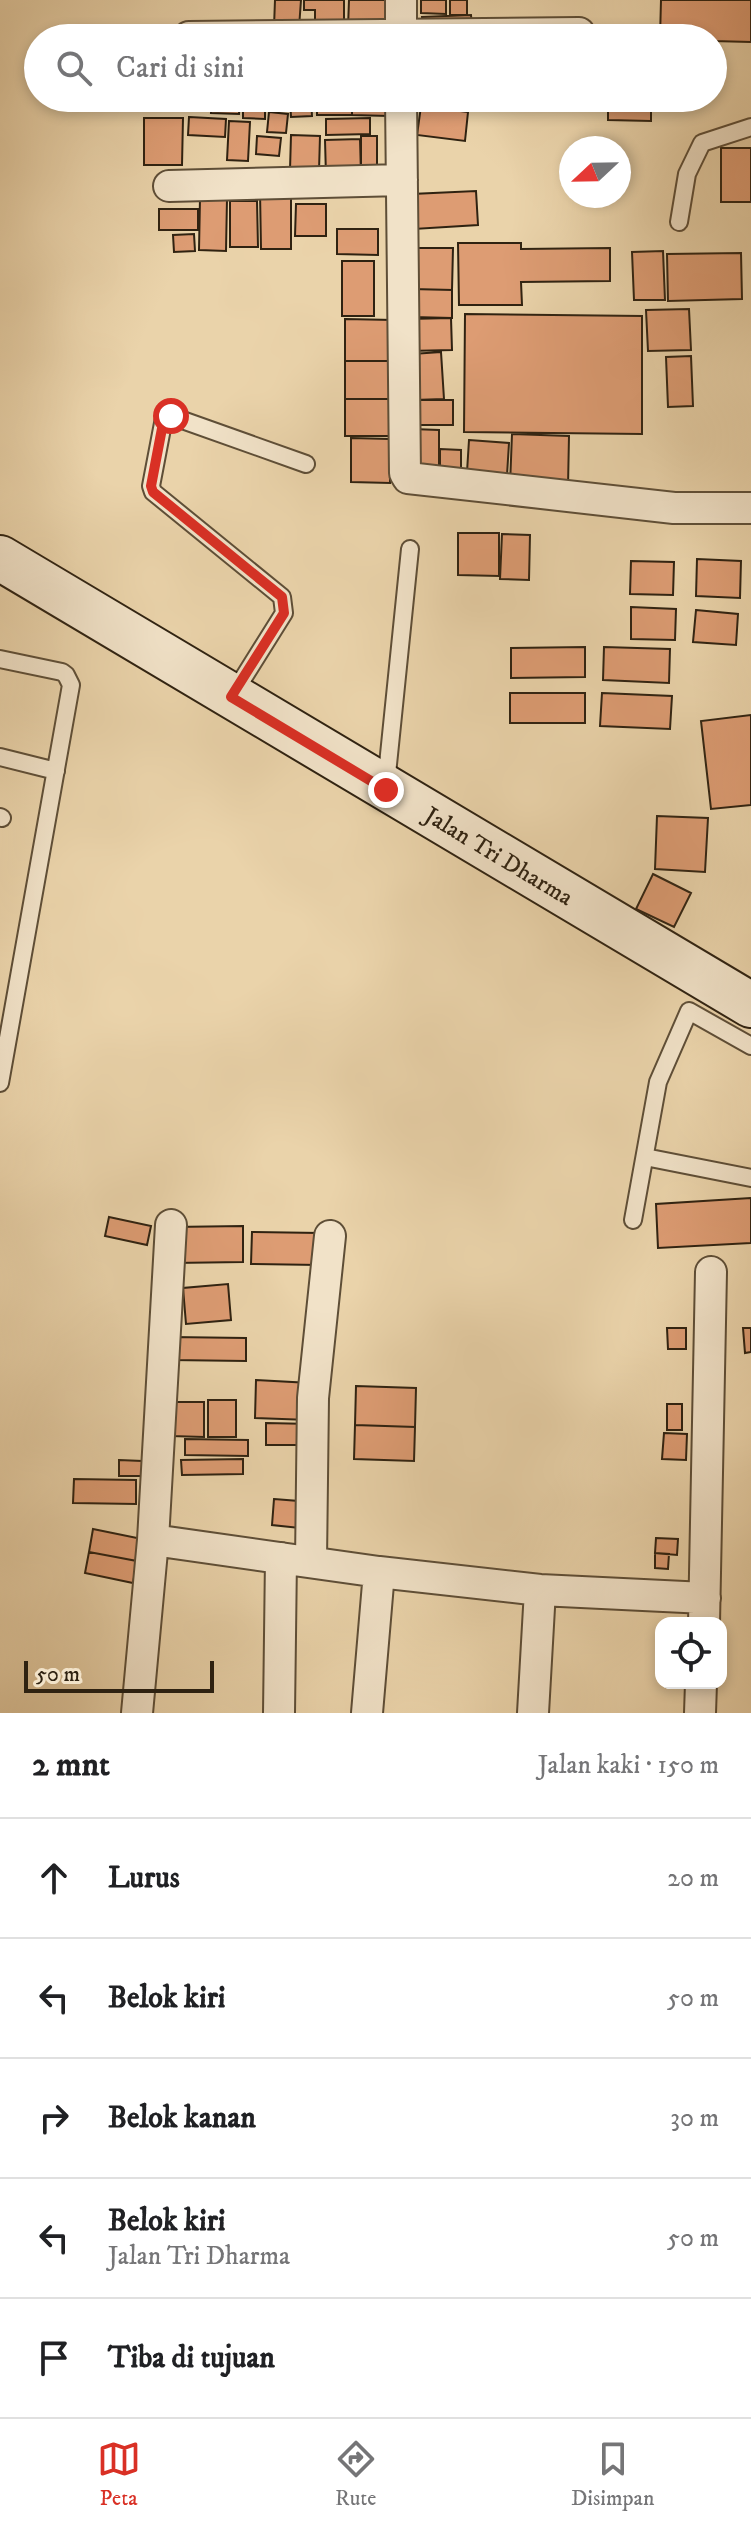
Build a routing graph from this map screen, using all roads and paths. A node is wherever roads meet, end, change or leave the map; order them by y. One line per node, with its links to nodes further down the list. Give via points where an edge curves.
1 (401, 0): 2 (street)
2 (401, 24)
3 (401, 112): 5 (street)
4 (751, 127): 7 (lane, via 702,143 687,174)
5 (402, 180): 6 (street); 9 (street, via 408,478 674,508)
6 (169, 186)
7 (679, 222)
8 (306, 464): 13 (lane, via 171,416 164,418 153,492 282,597 284,604 284,613)
9 (751, 508)
10 (410, 549): 16 (lane)
11 (0, 558): 13 (main road, Jalan Tri Dharma)
12 (0, 659): 15 (lane, via 69,678)
13 (231, 697): 16 (main road, Jalan Tri Dharma)
14 (0, 757): 15 (lane)
15 (56, 771): 19 (lane)
16 (386, 790): 17 (main road, Jalan Tri Dharma)
17 (751, 1005)
18 (751, 1046): 20 (lane, via 689,1011 658,1082)
19 (0, 1083)
20 (645, 1157): 21 (lane); 22 (lane)
21 (751, 1178)
22 (633, 1220)
23 (171, 1225): 26 (street)
24 (330, 1236): 28 (street, via 313,1398)
25 (711, 1272): 31 (street)
26 (153, 1540): 27 (street); 33 (street)
27 (281, 1558): 28 (street); 34 (street)
28 (311, 1561): 29 (street)
29 (379, 1572): 30 (street); 35 (street)
30 (540, 1590): 31 (street); 36 (street)
31 (704, 1610)
32 (701, 1689): 37 (street)
33 (137, 1713)
34 (279, 1713)
35 (367, 1713)
36 (533, 1713)
37 (700, 1713)

